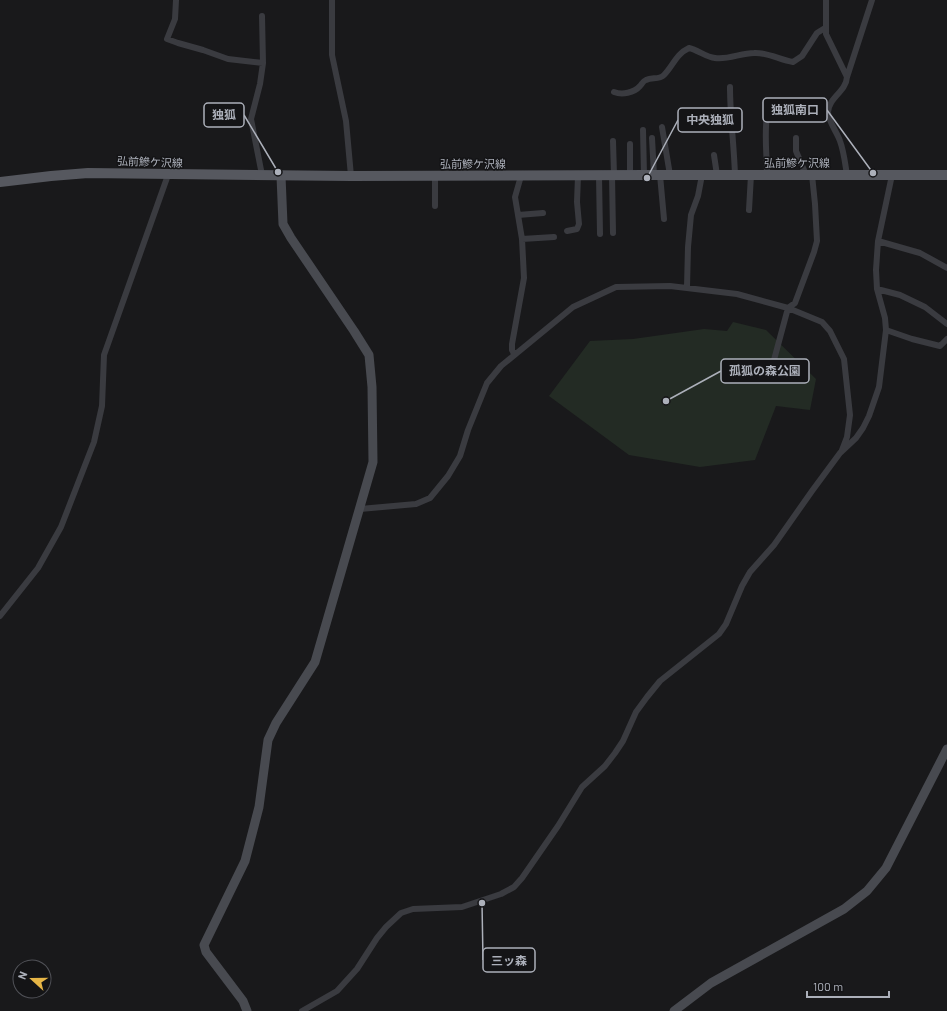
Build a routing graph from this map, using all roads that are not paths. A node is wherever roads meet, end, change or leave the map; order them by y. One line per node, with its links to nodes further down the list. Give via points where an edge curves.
1 (176, 0): 7 (street, via 175,19 168,38 228,59)
2 (332, 0): 34 (street, via 332,55 346,121)
3 (826, 0): 6 (street)
4 (872, 0): 8 (street)
5 (262, 16): 7 (street)
6 (825, 28): 8 (street, via 828,40); 10 (street, via 817,33 802,56 793,62 761,53 713,58 689,48 679,54 663,76 648,79 629,93)
7 (263, 63): 24 (street, via 251,119)
8 (848, 77): 22 (street, via 847,84 830,104 828,112 842,146)
9 (730, 87): 30 (street)
10 (614, 92)
11 (767, 116): 20 (street)
12 (662, 127): 27 (street)
13 (643, 130): 27 (street)
14 (652, 138): 27 (street)
15 (796, 138): 21 (street, via 796,151)
16 (613, 141): 25 (street)
17 (630, 144): 26 (street)
18 (714, 155): 29 (street)
19 (751, 174): 20 (main road, 弘前鰺ケ沢線); 30 (main road, 弘前鰺ケ沢線); 41 (street)
20 (767, 174): 21 (main road, 弘前鰺ケ沢線)
21 (809, 174): 22 (main road, 弘前鰺ケ沢線); 54 (street, via 815,204 817,241 795,303)
22 (847, 174): 31 (main road, 弘前鰺ケ沢線)
23 (168, 175): 24 (main road, 弘前鰺ケ沢線); 39 (main road, 弘前鰺ケ沢線, via 76,173); 62 (street, via 104,356 102,406 94,442 61,527 38,568)
24 (262, 175): 33 (main road, 弘前鰺ケ沢線)
25 (613, 175): 26 (main road, 弘前鰺ケ沢線); 38 (main road, 弘前鰺ケ沢線); 46 (street)
26 (630, 175): 27 (main road, 弘前鰺ケ沢線)
27 (657, 175): 28 (main road, 弘前鰺ケ沢線); 44 (street)
28 (702, 175): 29 (main road, 弘前鰺ケ沢線); 52 (street, via 691,215)
29 (717, 175): 30 (main road, 弘前鰺ケ沢線)
30 (735, 175)
31 (892, 175): 32 (main road, 弘前鰺ケ沢線); 50 (street)
32 (947, 175)
33 (281, 176): 34 (main road, 弘前鰺ケ沢線); 61 (street, via 283,224 369,355 372,387 372,462)
34 (352, 176): 35 (main road, 弘前鰺ケ沢線)
35 (435, 176): 36 (main road, 弘前鰺ケ沢線); 40 (street)
36 (521, 176): 37 (main road, 弘前鰺ケ沢線); 43 (street, via 515,197)
37 (578, 176): 38 (main road, 弘前鰺ケ沢線); 45 (street, via 579,224 577,228)
38 (599, 176): 47 (street)
39 (0, 182)
40 (435, 206)
41 (749, 210)
42 (543, 213): 43 (street)
43 (518, 215): 49 (street)
44 (664, 219)
45 (567, 231)
46 (613, 233)
47 (600, 234)
48 (554, 237): 49 (street)
49 (522, 239): 58 (street, via 524,278 512,344)
50 (878, 241): 51 (street, via 920,253); 53 (street)
51 (947, 268)
52 (687, 287): 54 (street, via 737,294); 58 (street, via 616,287 573,307)
53 (877, 289): 55 (street, via 900,295 926,307); 56 (street, via 886,318)
54 (788, 308): 59 (street); 60 (street, via 822,322 830,331 844,359 850,415 847,437)
55 (947, 324)
56 (886, 330): 57 (street, via 940,346); 60 (street, via 879,387 869,416 856,438)
57 (947, 339)
58 (514, 354): 61 (street, via 500,366 487,384 460,456 430,498 416,504)
59 (771, 371)
60 (840, 453): 65 (street, via 774,545 750,572 719,634 660,681 647,696 615,753 605,766 582,786 558,826 514,887 462,907 413,909 401,913 386,927 357,969 337,991)
61 (360, 509): 64 (street, via 315,662 268,740 259,807 245,861 204,945 206,952 244,1002)
62 (0, 616)
63 (947, 749): 66 (street, via 886,868 867,891 838,912 711,983)
64 (247, 1011)
65 (302, 1011)
66 (674, 1011)

